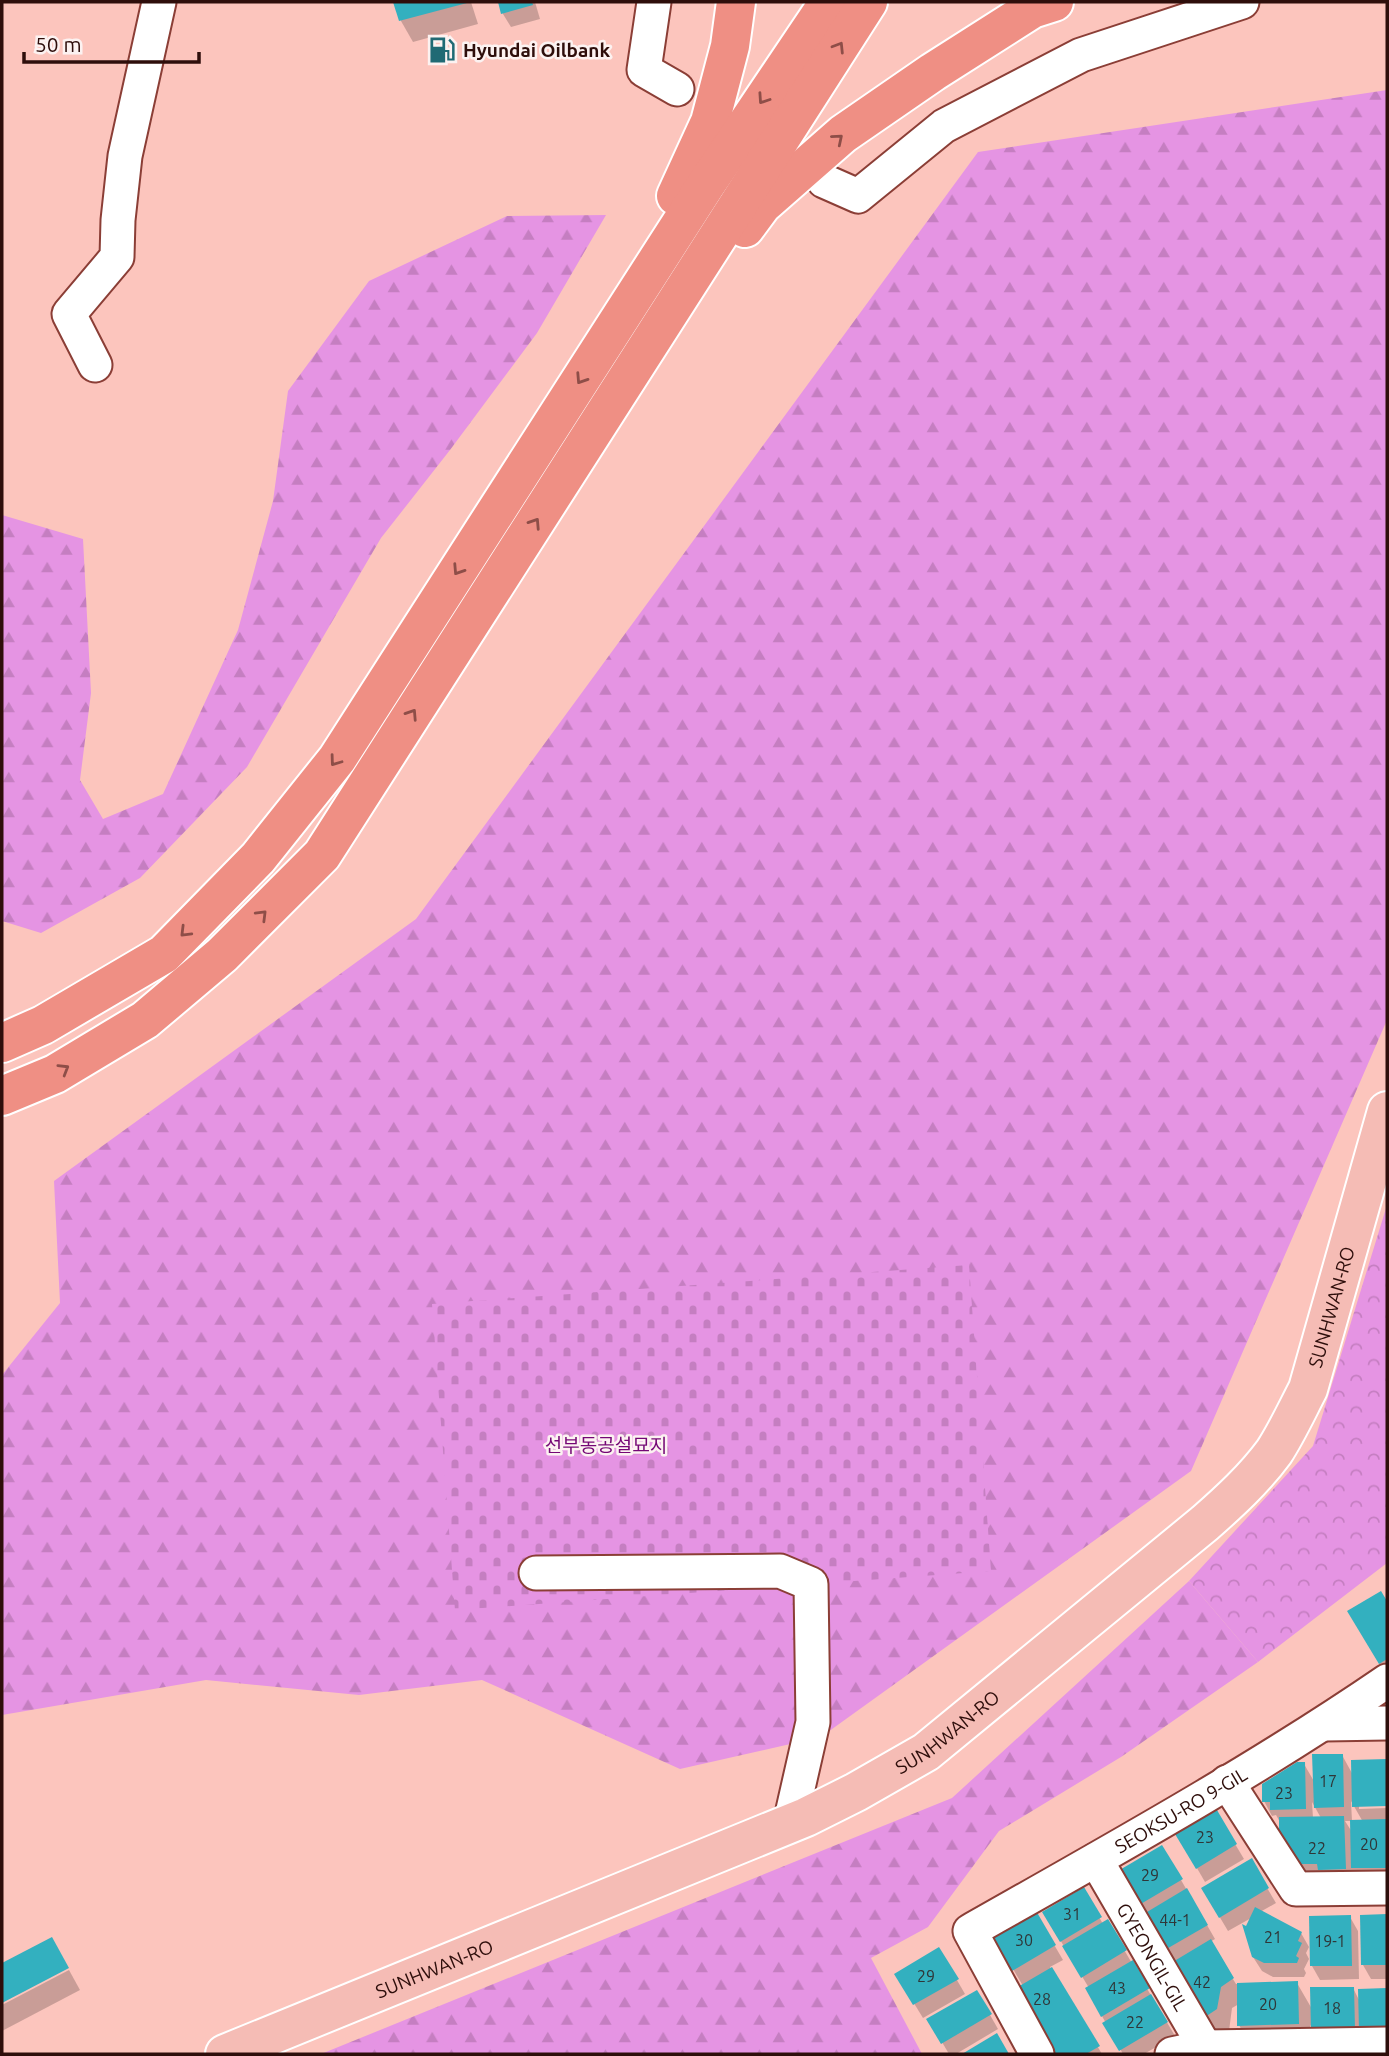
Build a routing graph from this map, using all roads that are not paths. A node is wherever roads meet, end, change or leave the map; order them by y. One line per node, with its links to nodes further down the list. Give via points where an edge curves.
1 (159, 2): 11 (street, via 125,156 117,257 69,314)
2 (654, 2): 8 (street, via 644,70)
3 (736, 2): 10 (highway, via 710,122)
4 (829, 2): 10 (highway, one-way to 10)
5 (868, 2): 12 (highway, one-way to 5)
6 (1054, 2): 12 (highway, one-way to 6, via 762,205 843,134 1032,9)
7 (1242, 2): 9 (street, via 1082,55 944,126 858,196)
8 (677, 89)
9 (824, 181)
10 (618, 321): 13 (highway, one-way to 13, via 337,759 258,859 164,954 43,1026)
11 (95, 365)
12 (618, 394): 14 (highway, one-way to 12, via 55,1074 145,1020 222,955 322,855)
13 (2, 1043)
14 (2, 1096)
15 (1387, 1111): 21 (main road, SUNHWAN-RO, via 1308,1389 1292,1422 1256,1473 1205,1523 926,1752)
16 (536, 1573): 21 (street, via 780,1571 811,1584 813,1722)
17 (1387, 1681): 19 (street, SEOKSU-RO 9-GIL)
18 (1387, 1723): 19 (street)
19 (1325, 1724): 20 (street, SEOKSU-RO 9-GIL)
20 (1227, 1782): 22 (street, SEOKSU-RO 9-GIL); 23 (street, via 1296,1888)
21 (790, 1823): 26 (main road, SUNHWAN-RO)
22 (1096, 1860): 25 (street, GYEONGIL-GIL); 27 (street, SEOKSU-RO 9-GIL, via 970,1931)
23 (1387, 1888)
24 (1387, 2045): 25 (street)
25 (1207, 2051): 28 (street)
26 (225, 2054)
27 (1037, 2054)
28 (1172, 2054)

